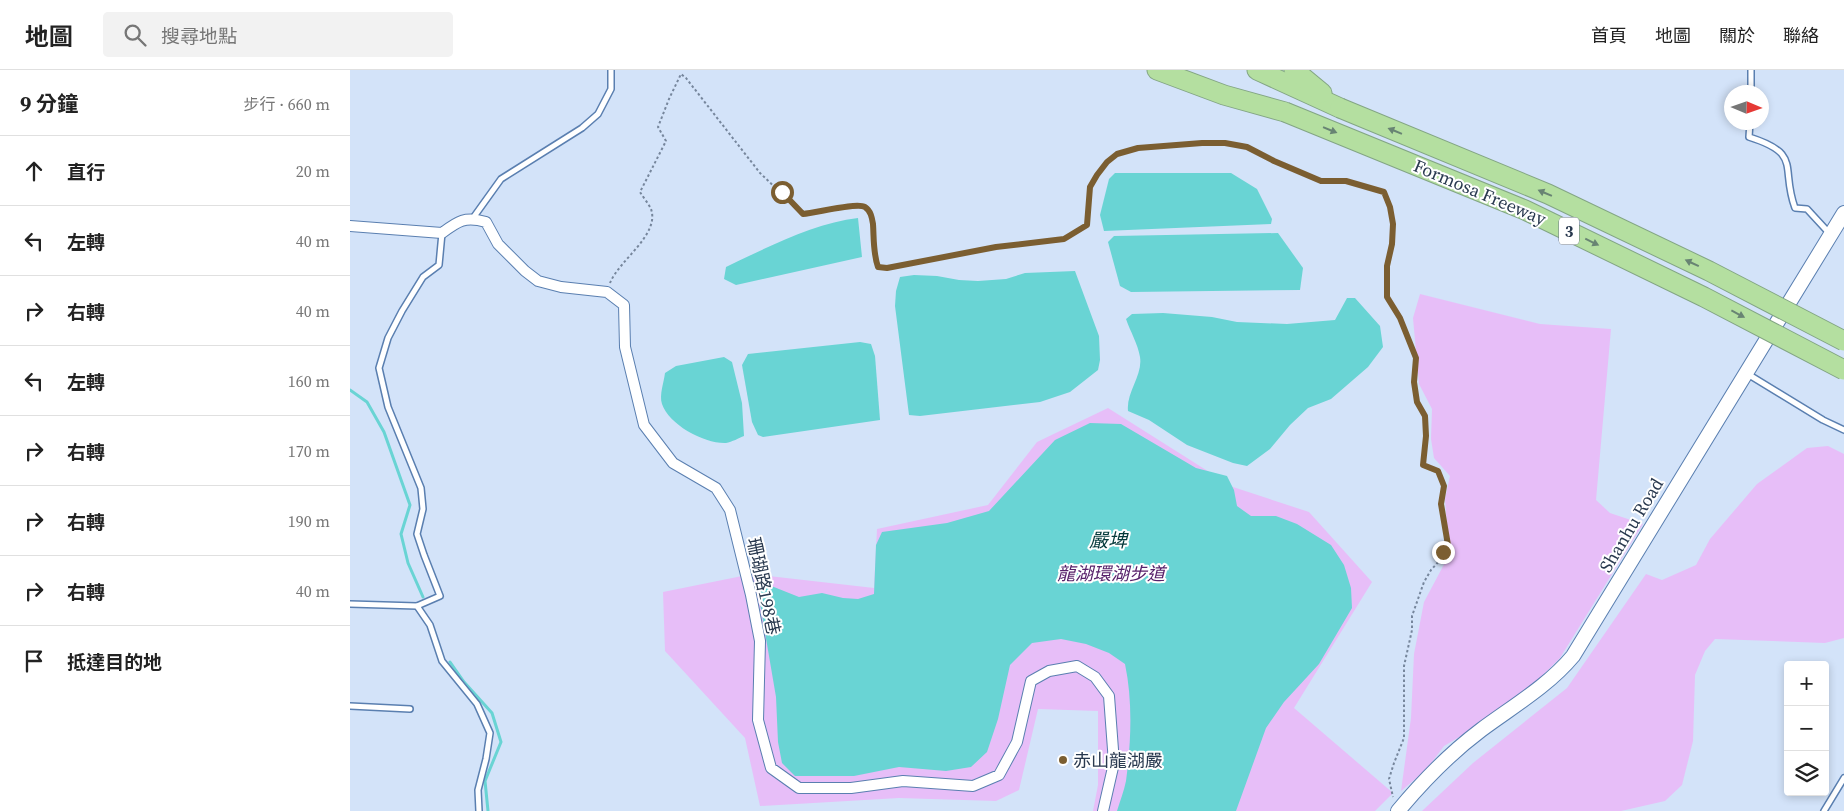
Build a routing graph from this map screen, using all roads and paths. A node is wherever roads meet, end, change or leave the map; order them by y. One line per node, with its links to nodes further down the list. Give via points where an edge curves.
1 (611, 70): 12 (lane, via 611,89 598,114 582,128 501,179)
2 (1157, 70): 9 (highway, via 1224,95)
3 (1189, 70): 9 (highway, Formosa Freeway / 3)
4 (1257, 70): 8 (highway, Formosa Freeway / 3)
5 (1294, 70): 8 (highway)
6 (1751, 70): 7 (lane)
7 (1750, 85)
8 (1340, 108): 17 (highway, Formosa Freeway / 3, one-way to 8, bridge, via 1710,271 1548,194)
9 (1285, 112): 18 (highway, Formosa Freeway / 3, one-way to 18, bridge, via 1525,210)
10 (1749, 130): 15 (lane, via 1749,137 1782,152 1788,166 1795,208 1807,209)
11 (1844, 213): 15 (street, Shanhu Road)
12 (473, 218): 14 (street, via 458,221); 16 (street, via 486,222 498,244 538,281)
13 (350, 226): 14 (street)
14 (442, 233): 22 (lane, via 439,265 423,277 402,311 388,338 380,368 388,407 421,488 423,509 417,534 440,596)
15 (1831, 235): 19 (street, Shanhu Road)
16 (607, 292): 27 (street, 珊瑚路198巷, via 624,305 625,347 644,425 673,463 716,488 730,510 760,641 758,720 771,768 799,788 851,788 902,781 973,786 998,775 1017,742 1031,682 1049,671 1077,666 1095,677 1109,696 1114,763); 28 (path, via 613,277 641,244 652,219 650,208 640,192 666,141 658,127 681,74 760,173 803,214 856,205 865,208 872,215 878,267 1064,239 1087,225 1090,187 1107,162 1117,154 1138,148 1225,143 1247,147 1321,181 1346,181 1384,192 1393,224 1387,266 1387,297 1400,318 1416,358 1414,382 1417,402 1425,416 1423,465 1438,471 1444,486 1441,504 1448,545 1424,582 1412,616 1404,666 1404,738 1390,779)
17 (1844, 341)
18 (1844, 370)
19 (1745, 373): 20 (lane); 28 (street, Shanhu Road, via 1574,656 1554,676 1456,750)
20 (1844, 430)
21 (350, 604): 22 (lane)
22 (417, 606): 26 (lane, via 430,625 442,660 477,704 490,733 478,790)
23 (350, 706): 24 (lane)
24 (410, 709)
25 (1844, 778): 29 (lane)
26 (479, 811)
27 (1103, 811)
28 (1398, 811)
29 (1824, 811)

